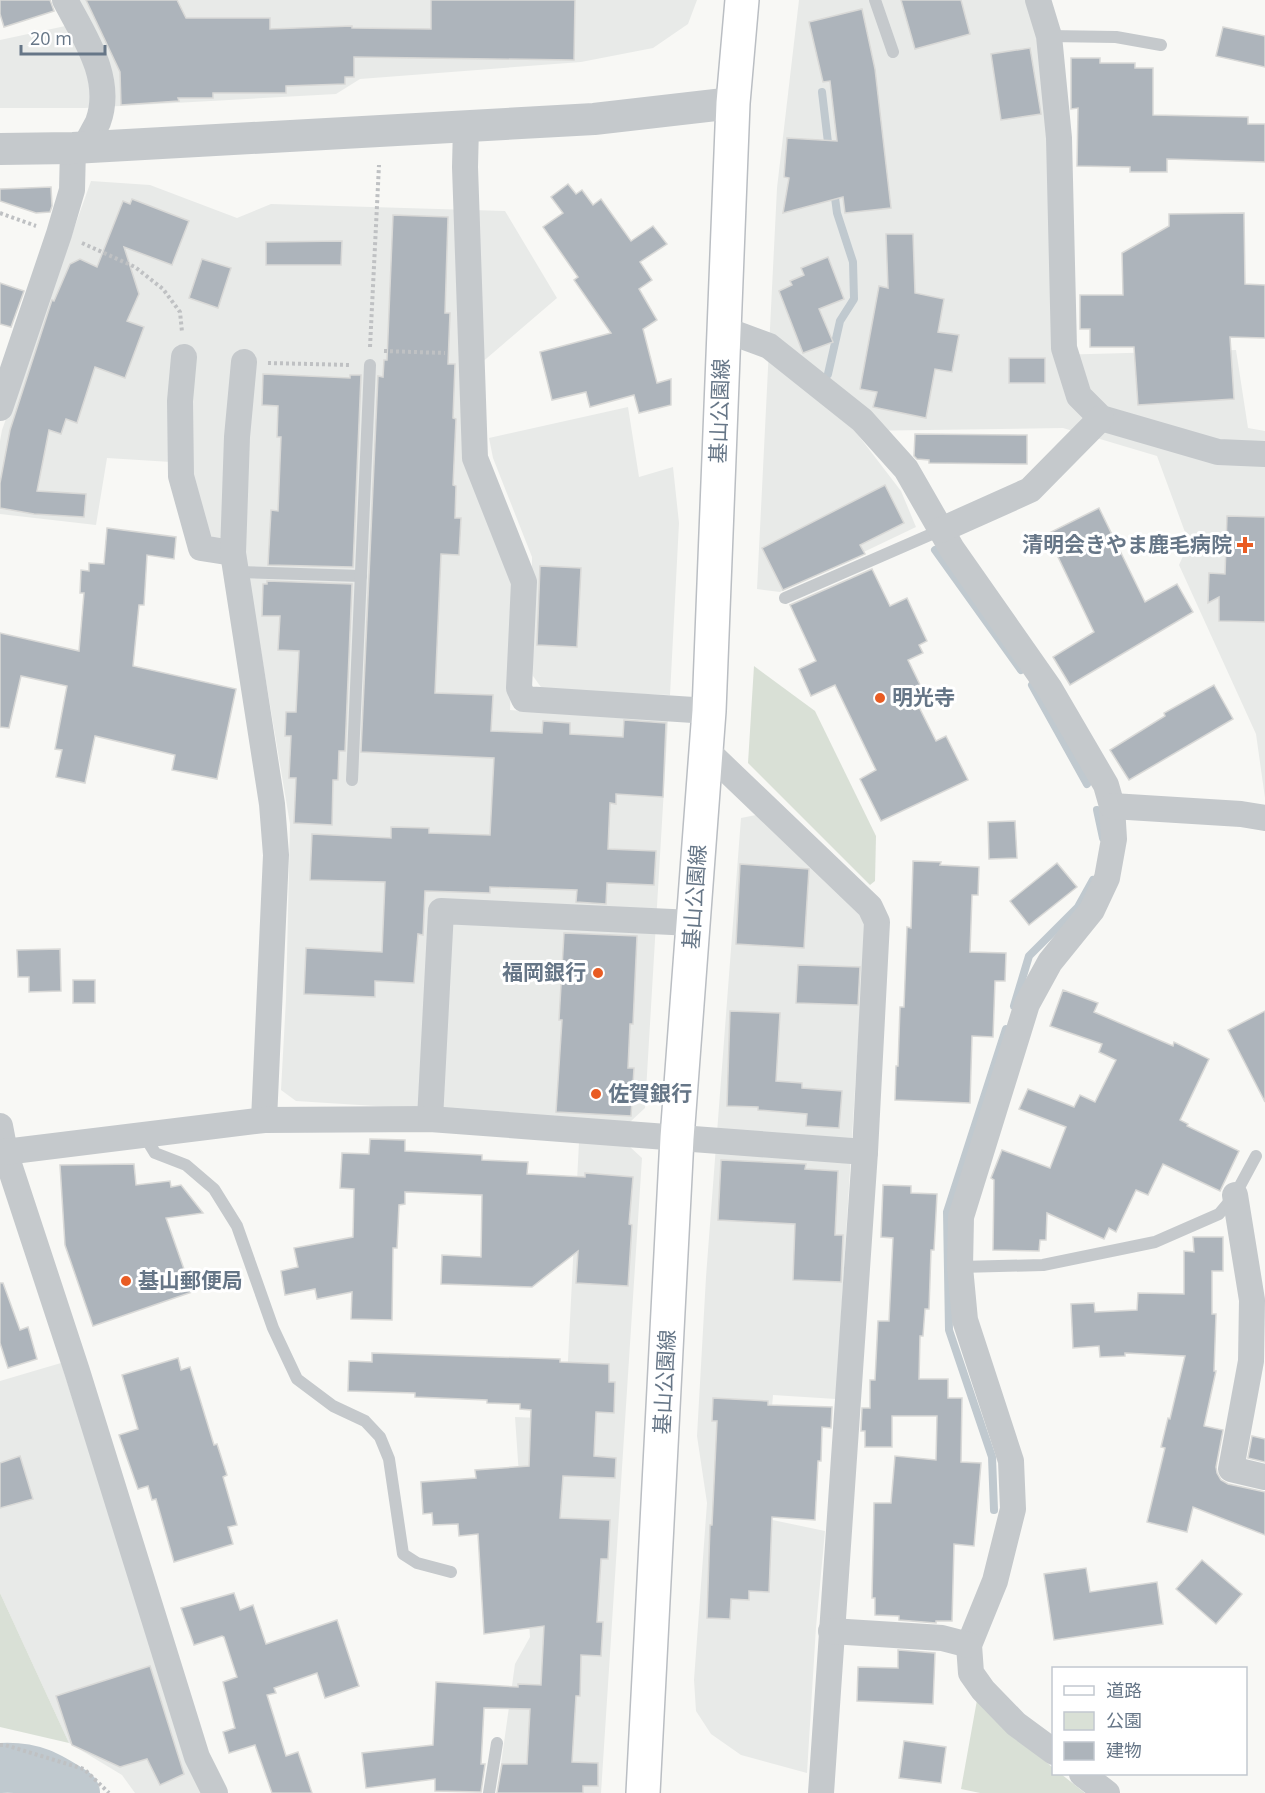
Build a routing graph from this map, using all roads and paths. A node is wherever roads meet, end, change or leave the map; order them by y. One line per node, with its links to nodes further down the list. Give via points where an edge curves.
1 (65, 0): 10 (street, via 96,59 102,91 99,120)
2 (742, 0): 8 (main road, 基山公園線)
3 (874, 0): 7 (lane)
4 (1038, 0): 5 (street)
5 (1049, 36): 6 (lane, via 1116,37); 22 (street, via 1059,138 1064,348 1079,396)
6 (1161, 45)
7 (893, 52)
8 (733, 103): 9 (street, via 594,119); 15 (main road, 基山公園線)
9 (465, 126): 10 (street); 17 (street)
10 (79, 147): 11 (street); 14 (street)
11 (0, 149)
12 (379, 165): 16 (path)
13 (0, 213): 14 (path)
14 (59, 234): 18 (path, via 126,262 163,289 180,312); 21 (street)
15 (723, 329): 24 (street, via 769,346 862,420 906,469); 28 (main road, 基山公園線)
16 (370, 351): 17 (path); 20 (path)
17 (470, 354): 28 (street, via 475,458 524,582 519,688 524,699)
18 (184, 357): 25 (street, via 181,476 201,548)
19 (244, 362): 20 (path); 25 (street, via 237,437)
20 (370, 365): 26 (lane)
21 (0, 408)
22 (1101, 418): 23 (street, via 1218,452); 24 (street, via 1030,490)
23 (1265, 454)
24 (941, 530): 27 (lane); 31 (street, via 1050,689 1106,785)
25 (235, 562): 26 (lane); 35 (street, via 272,804 276,855)
26 (361, 576): 30 (lane)
27 (785, 598)
28 (708, 711): 29 (main road, 基山公園線)
29 (705, 750): 33 (main road, 基山公園線); 40 (street, via 870,907 877,922)
30 (352, 780)
31 (1112, 806): 32 (street); 43 (street, via 1114,839 1107,878 1092,910 1050,962 1027,1004 961,1217)
32 (1265, 818)
33 (693, 923): 34 (street, via 441,911); 38 (main road, 基山公園線)
34 (430, 1119): 35 (street); 38 (street)
35 (264, 1120): 37 (street)
36 (0, 1126): 39 (street)
37 (144, 1135): 39 (street); 45 (lane, via 155,1153 186,1165 214,1189 237,1227 273,1328 297,1379 333,1406 365,1421 380,1437 389,1459 403,1554 417,1563)
38 (677, 1138): 40 (street); 55 (main road, 基山公園線)
39 (5, 1152): 53 (street, via 81,1382 196,1757)
40 (865, 1152): 46 (street)
41 (1256, 1156): 42 (lane)
42 (1235, 1195): 43 (lane, via 1219,1214 1155,1242 1043,1266); 44 (street, via 1252,1310 1251,1361 1231,1469)
43 (960, 1267): 47 (street, via 965,1320 1011,1461 1013,1509 995,1581)
44 (1265, 1477)
45 (452, 1572)
46 (831, 1631): 47 (street, via 942,1638); 56 (street)
47 (969, 1645): 50 (street, via 971,1673 983,1690 1016,1724)
48 (496, 1743): 54 (lane)
49 (0, 1745): 52 (path, via 84,1769)
50 (1052, 1751)
51 (1084, 1775): 57 (street)
52 (109, 1793)
53 (215, 1793)
54 (489, 1793)
55 (644, 1793)
56 (821, 1793)
57 (1107, 1793)

